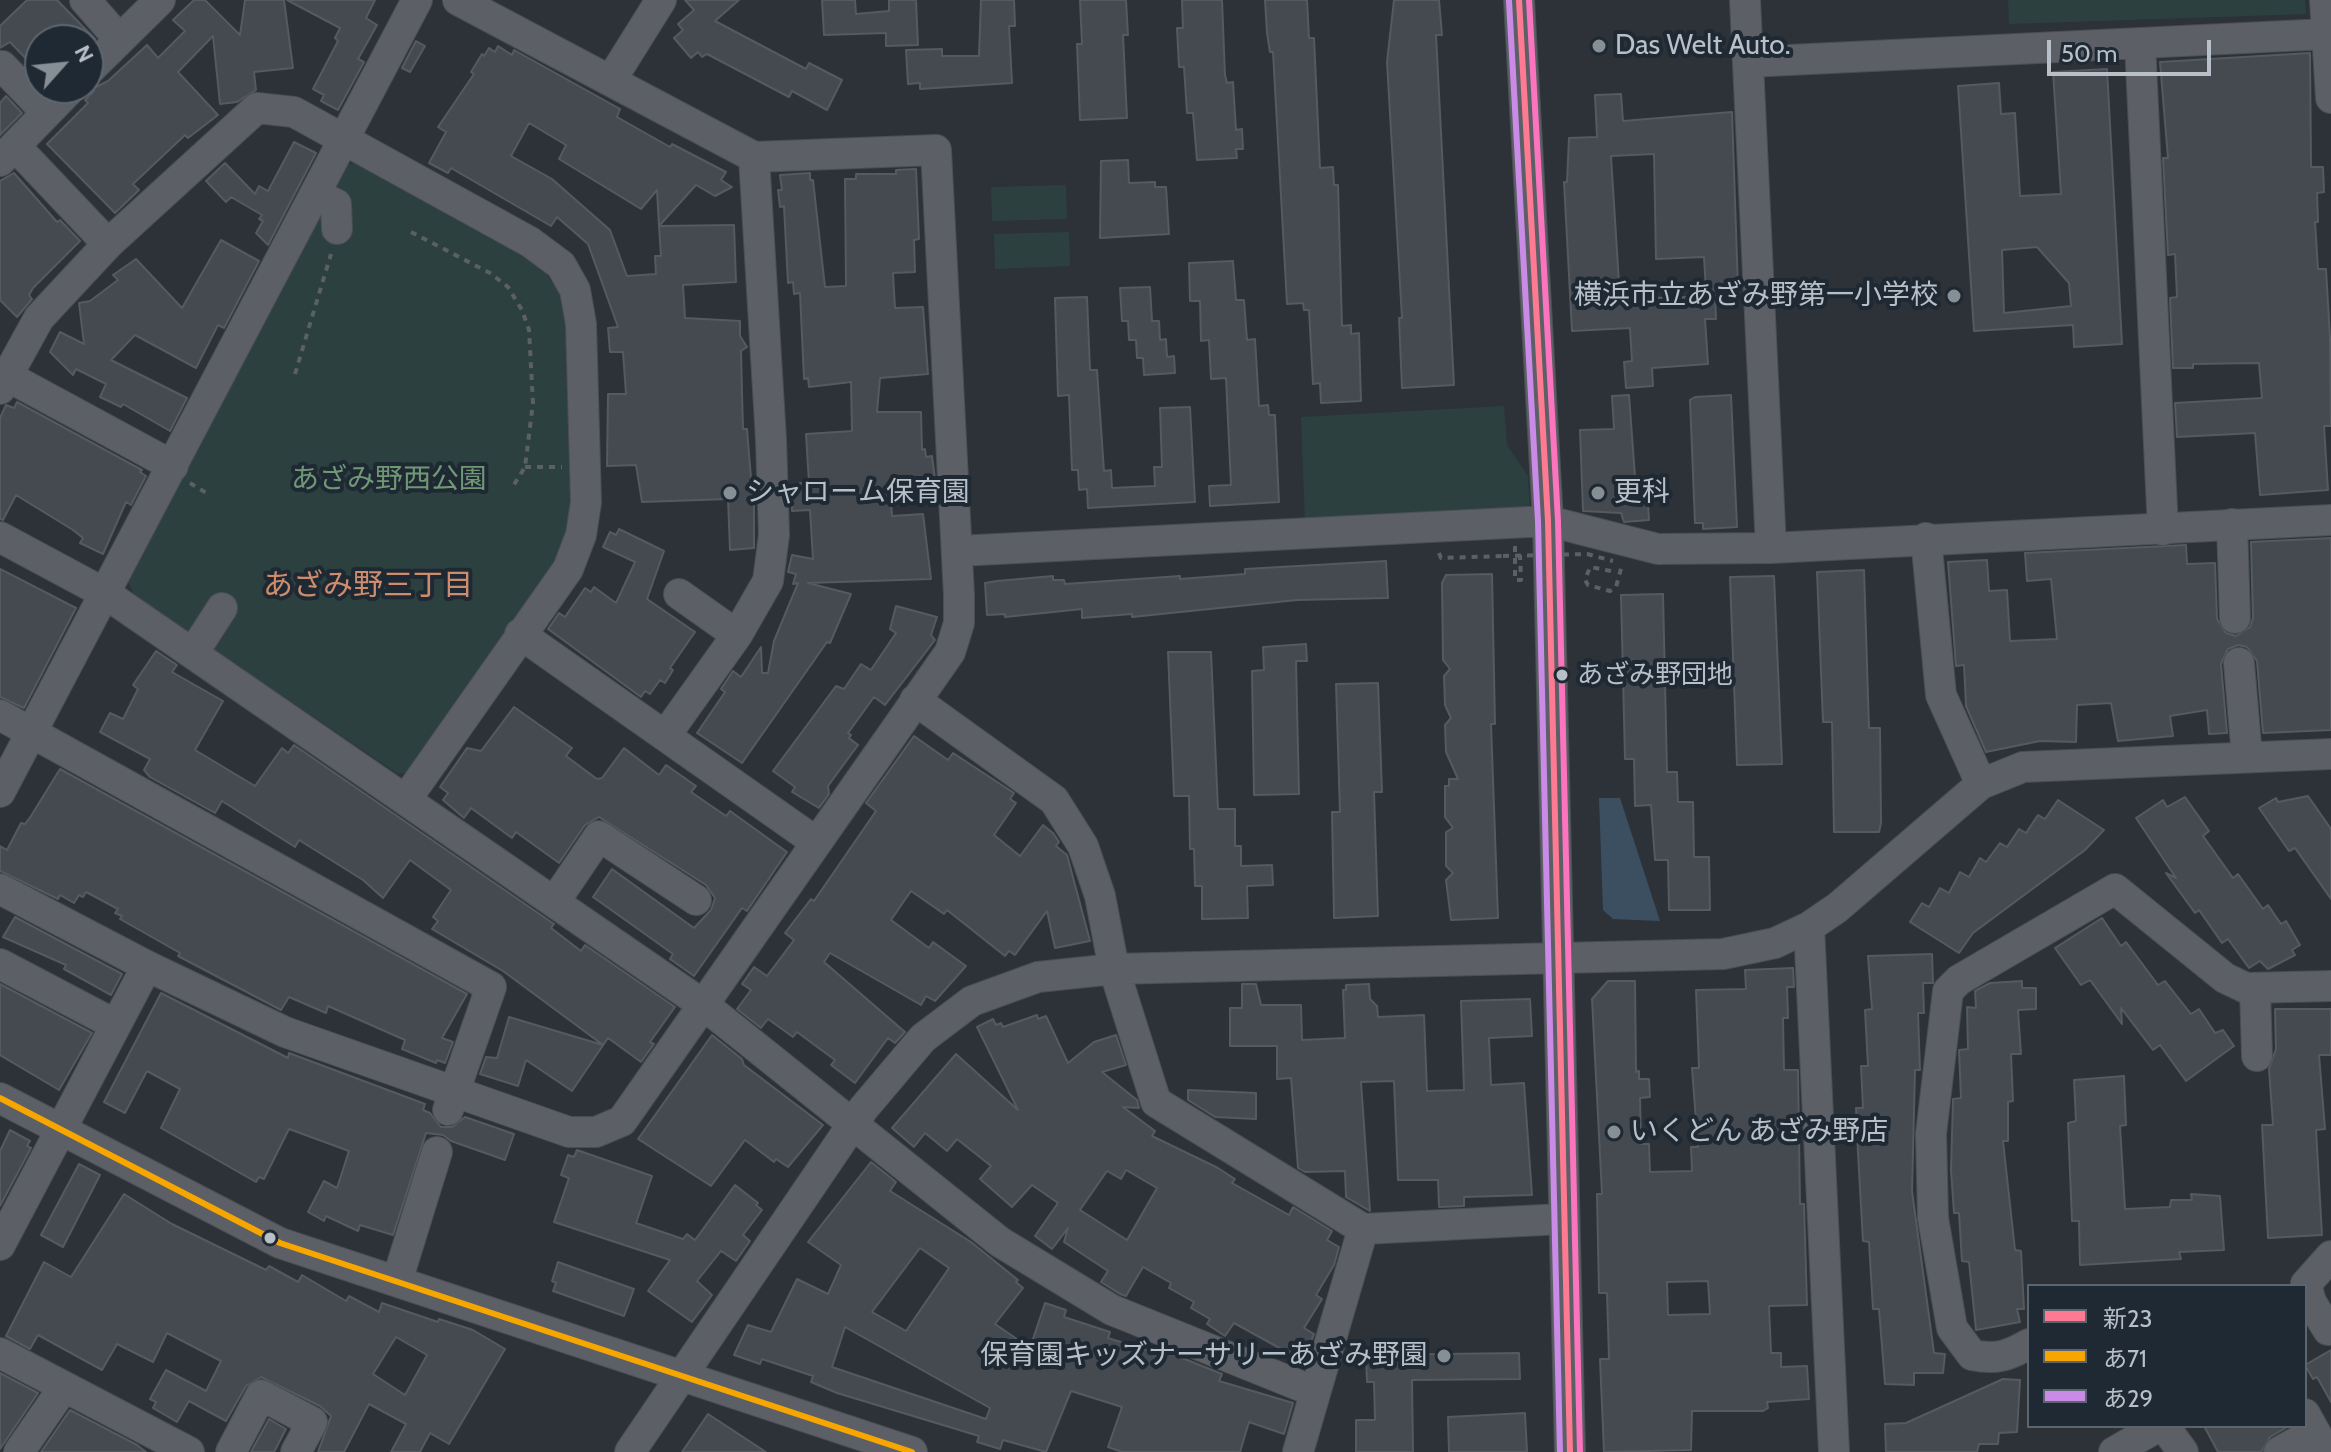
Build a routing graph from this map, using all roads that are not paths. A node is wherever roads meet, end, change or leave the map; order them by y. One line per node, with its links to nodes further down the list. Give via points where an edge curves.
1 (85, 0): 10 (street)
2 (160, 0): 10 (street)
3 (417, 0): 19 (street)
4 (458, 0): 15 (street)
5 (661, 0): 15 (street)
6 (1519, 0): 28 (street)
7 (1745, 0): 13 (street)
8 (2325, 0): 9 (street)
9 (2327, 34): 11 (street); 16 (street)
10 (119, 39): 12 (street)
11 (2140, 43): 13 (street); 30 (street)
12 (104, 54)
13 (1748, 62): 33 (street)
14 (2, 66): 18 (street)
15 (611, 80): 21 (street)
16 (2331, 98)
17 (56, 104): 18 (street)
18 (47, 113): 20 (street)
19 (345, 140): 22 (street); 24 (street, via 294,112 257,108); 39 (street, via 386,157 530,242 561,265 575,290 581,324 586,502 581,535 568,569)
20 (8, 154): 24 (street)
21 (754, 157): 34 (street, via 936,150); 40 (street, via 774,535 768,581)
22 (316, 195): 23 (street, via 336,204); 26 (street)
23 (337, 229)
24 (108, 244): 25 (street, via 39,318)
25 (4, 382): 26 (street)
26 (173, 466): 35 (street)
27 (2331, 520): 29 (street)
28 (1536, 522): 33 (street, via 1658,549); 34 (street); 57 (street)
29 (2232, 524): 30 (street); 38 (street)
30 (2163, 530): 32 (street)
31 (0, 537): 35 (street)
32 (1926, 538): 33 (street); 49 (street, via 1941,695)
33 (1771, 548)
34 (958, 551): 43 (street, via 959,623 950,652)
35 (106, 594): 41 (street); 45 (street)
36 (679, 594): 40 (street)
37 (222, 608): 41 (street)
38 (2235, 618)
39 (520, 634): 46 (street); 51 (street)
40 (737, 635): 46 (street)
41 (193, 653): 51 (street)
42 (2239, 663): 48 (street)
43 (915, 700): 52 (street); 60 (street, via 1054,800 1083,846 1100,896)
44 (0, 715): 45 (street)
45 (33, 731): 50 (street); 67 (street, via 491,987)
46 (665, 736): 52 (street)
47 (2331, 754): 48 (street)
48 (2247, 757): 49 (street, via 2023,767)
49 (1981, 784): 56 (street)
50 (0, 792)
51 (407, 798): 55 (street)
52 (816, 842): 63 (street)
53 (0, 889): 59 (street)
54 (696, 900): 55 (street, via 599,836)
55 (555, 901): 63 (street)
56 (1809, 927): 57 (street, via 1775,943 1723,954); 96 (street)
57 (1558, 957): 60 (street); 71 (street)
58 (0, 964): 64 (street)
59 (147, 966): 64 (street); 67 (street, via 285,1032)
60 (1114, 969): 68 (street, via 1038,977 972,1001 923,1038); 72 (street, via 1156,1102)
61 (2331, 986): 62 (street)
62 (2255, 988): 65 (street); 79 (street, via 2225,978 2115,889 1948,991 1931,1134 1933,1218 1952,1328 1972,1355 1992,1359)
63 (705, 1006): 67 (street, via 622,1121 596,1132 569,1132); 68 (street)
64 (116, 1025): 69 (street)
65 (2257, 1056)
66 (0, 1098): 69 (street)
67 (452, 1102)
68 (853, 1124): 81 (street); 83 (street, via 1000,1242 1112,1310)
69 (60, 1129): 73 (street); 75 (street, via 280,1243)
70 (437, 1152): 75 (street)
71 (1563, 1219): 72 (street); 95 (street)
72 (1363, 1229): 83 (street)
73 (0, 1245)
74 (2331, 1256): 76 (street)
75 (397, 1281): 81 (street)
76 (2306, 1284)
77 (2307, 1288): 78 (street)
78 (2321, 1334)
79 (2027, 1345)
80 (0, 1353): 82 (street)
81 (682, 1376): 92 (street); 93 (street)
82 (64, 1387): 87 (street); 88 (street)
83 (1313, 1391): 94 (street)
84 (2158, 1428): 97 (street)
85 (2164, 1428): 98 (street)
86 (2315, 1433): 99 (street)
87 (155, 1444): 89 (street)
88 (19, 1452)
89 (189, 1452)
90 (231, 1452): 91 (street, via 261,1395 312,1422)
91 (296, 1452)
92 (630, 1452)
93 (912, 1452)
94 (1298, 1452)
95 (1570, 1452)
96 (1834, 1452)
97 (2114, 1452)
98 (2183, 1452)
99 (2279, 1452)

